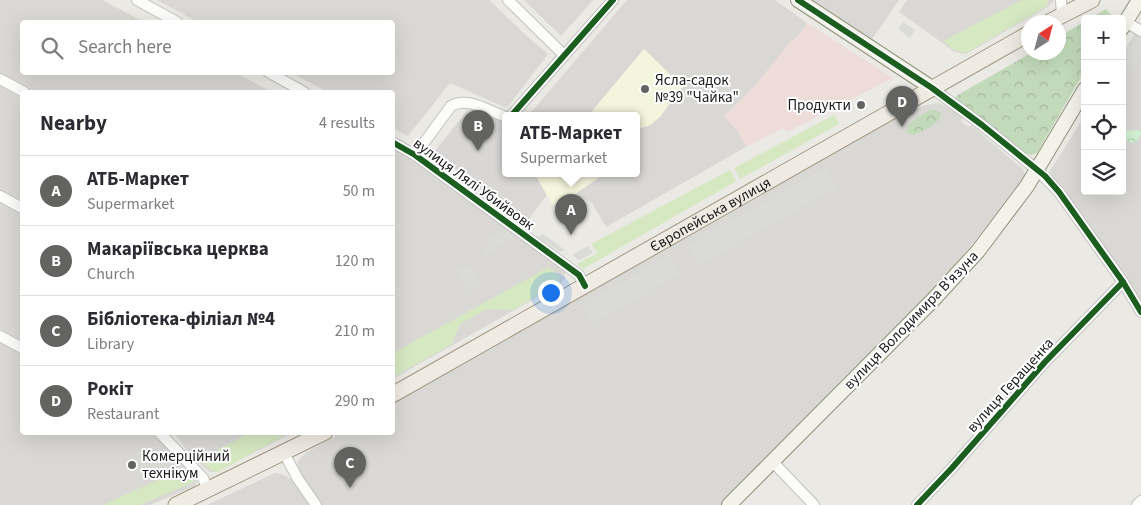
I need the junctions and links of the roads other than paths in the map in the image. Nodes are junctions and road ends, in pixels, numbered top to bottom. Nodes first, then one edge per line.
1 (137, 0) edge
2 (508, 0) edge
3 (613, 0) edge
4 (798, 0) edge
5 (1139, 0) edge
6 (1091, 1) edge
7 (1058, 13) edge
8 (173, 20) edge
9 (1126, 22) edge
10 (1126, 26) edge
11 (1141, 31) edge
12 (1021, 38) edge
13 (564, 55) junction
14 (273, 75) edge
15 (0, 80) edge
16 (932, 88) junction
17 (20, 90) edge
18 (300, 90) edge
19 (1081, 96) edge
20 (514, 112) edge
21 (502, 116) edge
22 (395, 144) edge
23 (416, 155) junction
24 (1036, 170) junction
25 (0, 196) edge
26 (20, 207) edge
27 (1123, 282) junction
28 (585, 286) junction
29 (1141, 312) edge
30 (0, 336) edge
31 (20, 347) edge
32 (395, 393) edge
33 (162, 435) edge
34 (319, 435) edge
35 (284, 453) junction
36 (772, 461) junction
37 (208, 490) junction
38 (1141, 501) edge
39 (176, 505) edge
40 (316, 505) edge
41 (729, 505) edge
42 (814, 505) edge
43 (917, 505) edge
44 (1137, 505) edge

1 - 8 street
2 - 13 street
3 - 13 street
4 - 16 main road
5 - 9 main road
6 - 7 main road
10 - 11 street
12 - 16 main road, Європейська вулиця
13 - 20 street
14 - 18 street
15 - 17 street
16 - 24 street
16 - 28 main road, Європейська вулиця
19 - 24 main road, вулиця Володимира В'язуна
21 - 23 street
22 - 23 street, вулиця Лялі Убийвовк
23 - 28 street, вулиця Лялі Убийвовк
24 - 27 street
24 - 36 main road, вулиця Володимира В'язуна
25 - 26 street
27 - 29 street
27 - 43 street, вулиця Геращенка
28 - 32 main road, Європейська вулиця
30 - 31 street
33 - 37 street
34 - 35 main road
35 - 37 main road
35 - 40 street
36 - 41 main road, вулиця Володимира В'язуна
36 - 42 street
37 - 39 main road
38 - 44 street

